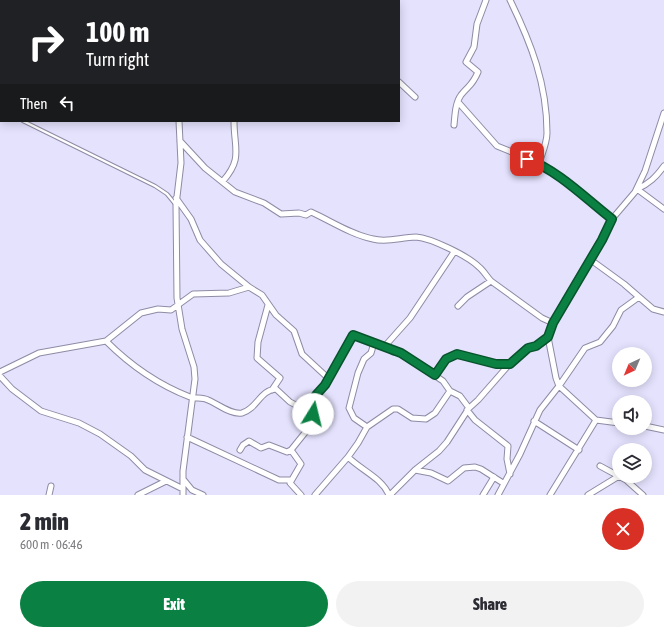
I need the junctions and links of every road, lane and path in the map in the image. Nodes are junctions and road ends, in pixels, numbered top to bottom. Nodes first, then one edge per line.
1 (486, 0) edge
2 (510, 0) edge
3 (400, 83) edge
4 (415, 97) dead end
5 (458, 102) junction
6 (664, 113) edge
7 (25, 122) edge
8 (179, 122) edge
9 (234, 122) edge
10 (454, 125) dead end
11 (180, 141) junction
12 (540, 163) junction
13 (664, 166) edge
14 (223, 181) junction
15 (636, 189) junction
16 (176, 198) junction
17 (176, 206) junction
18 (664, 209) edge
19 (612, 219) junction
20 (454, 252) junction
21 (591, 260) junction
22 (491, 281) junction
23 (249, 288) junction
24 (638, 298) junction
25 (178, 305) junction
26 (268, 305) junction
27 (458, 306) dead end
28 (664, 312) edge
29 (553, 323) junction
30 (548, 337) junction
31 (106, 342) junction
32 (374, 343) junction
33 (385, 346) junction
34 (510, 364) junction
35 (0, 372) edge
36 (435, 375) junction
37 (0, 376) edge
38 (328, 378) junction
39 (559, 386) junction
40 (272, 390) junction
41 (450, 390) junction
42 (193, 398) junction
43 (467, 410) junction
44 (326, 411) dead end
45 (314, 417) junction
46 (596, 420) junction
47 (534, 421) junction
48 (612, 422) edge
49 (367, 427) junction
50 (652, 427) edge
51 (664, 430) edge
52 (187, 437) junction
53 (240, 450) dead end
54 (291, 450) junction
55 (579, 450) junction
56 (348, 457) junction
57 (600, 466) dead end
58 (415, 470) junction
59 (612, 472) edge
60 (510, 474) junction
61 (494, 477) junction
62 (183, 479) junction
63 (291, 480) junction
64 (612, 480) edge
65 (166, 482) junction
66 (503, 483) junction
67 (628, 483) edge
68 (52, 486) dead end
69 (183, 489) junction
70 (48, 495) edge
71 (138, 495) edge
72 (183, 495) edge
73 (203, 495) edge
74 (301, 495) edge
75 (315, 495) edge
76 (390, 495) edge
77 (483, 495) edge
78 (498, 495) edge
79 (550, 495) edge
80 (588, 495) edge
81 (643, 495) edge

1 - 5 street
2 - 12 street
3 - 4 street
5 - 10 street
5 - 12 street
6 - 15 street
7 - 17 lane
8 - 11 street
9 - 14 street
11 - 14 street
11 - 16 street
12 - 19 street
13 - 15 street
14 - 20 street
15 - 18 street
15 - 19 street
16 - 17 street
16 - 23 street
17 - 25 street
19 - 21 street
20 - 22 street
20 - 33 street
21 - 24 street
21 - 29 street
22 - 27 street
22 - 29 street
23 - 25 street
23 - 26 street
24 - 28 street
24 - 39 street
25 - 31 street
25 - 42 street
26 - 38 street
26 - 40 street
29 - 30 street
30 - 34 street
30 - 39 street
31 - 35 street
31 - 42 street
32 - 33 street
32 - 38 street
32 - 49 street
33 - 36 street
34 - 36 street
34 - 43 street
36 - 41 street
37 - 65 street
38 - 45 street
39 - 46 street
39 - 47 street
40 - 42 street
40 - 45 street
41 - 43 street
41 - 49 street
42 - 52 street
43 - 58 street
43 - 60 street
44 - 45 street
45 - 54 street
46 - 48 street
46 - 55 street
47 - 55 street
47 - 60 street
49 - 56 street
50 - 51 street
52 - 62 street
52 - 63 street
53 - 54 street
54 - 63 street
55 - 79 street
56 - 75 street
56 - 76 street
57 - 59 street
58 - 61 street
58 - 76 street
60 - 66 street
61 - 66 street
61 - 77 street
62 - 69 street
62 - 73 street
63 - 74 street
64 - 80 street
65 - 69 street
65 - 71 street
66 - 78 street
67 - 81 street
68 - 70 street
69 - 72 street

